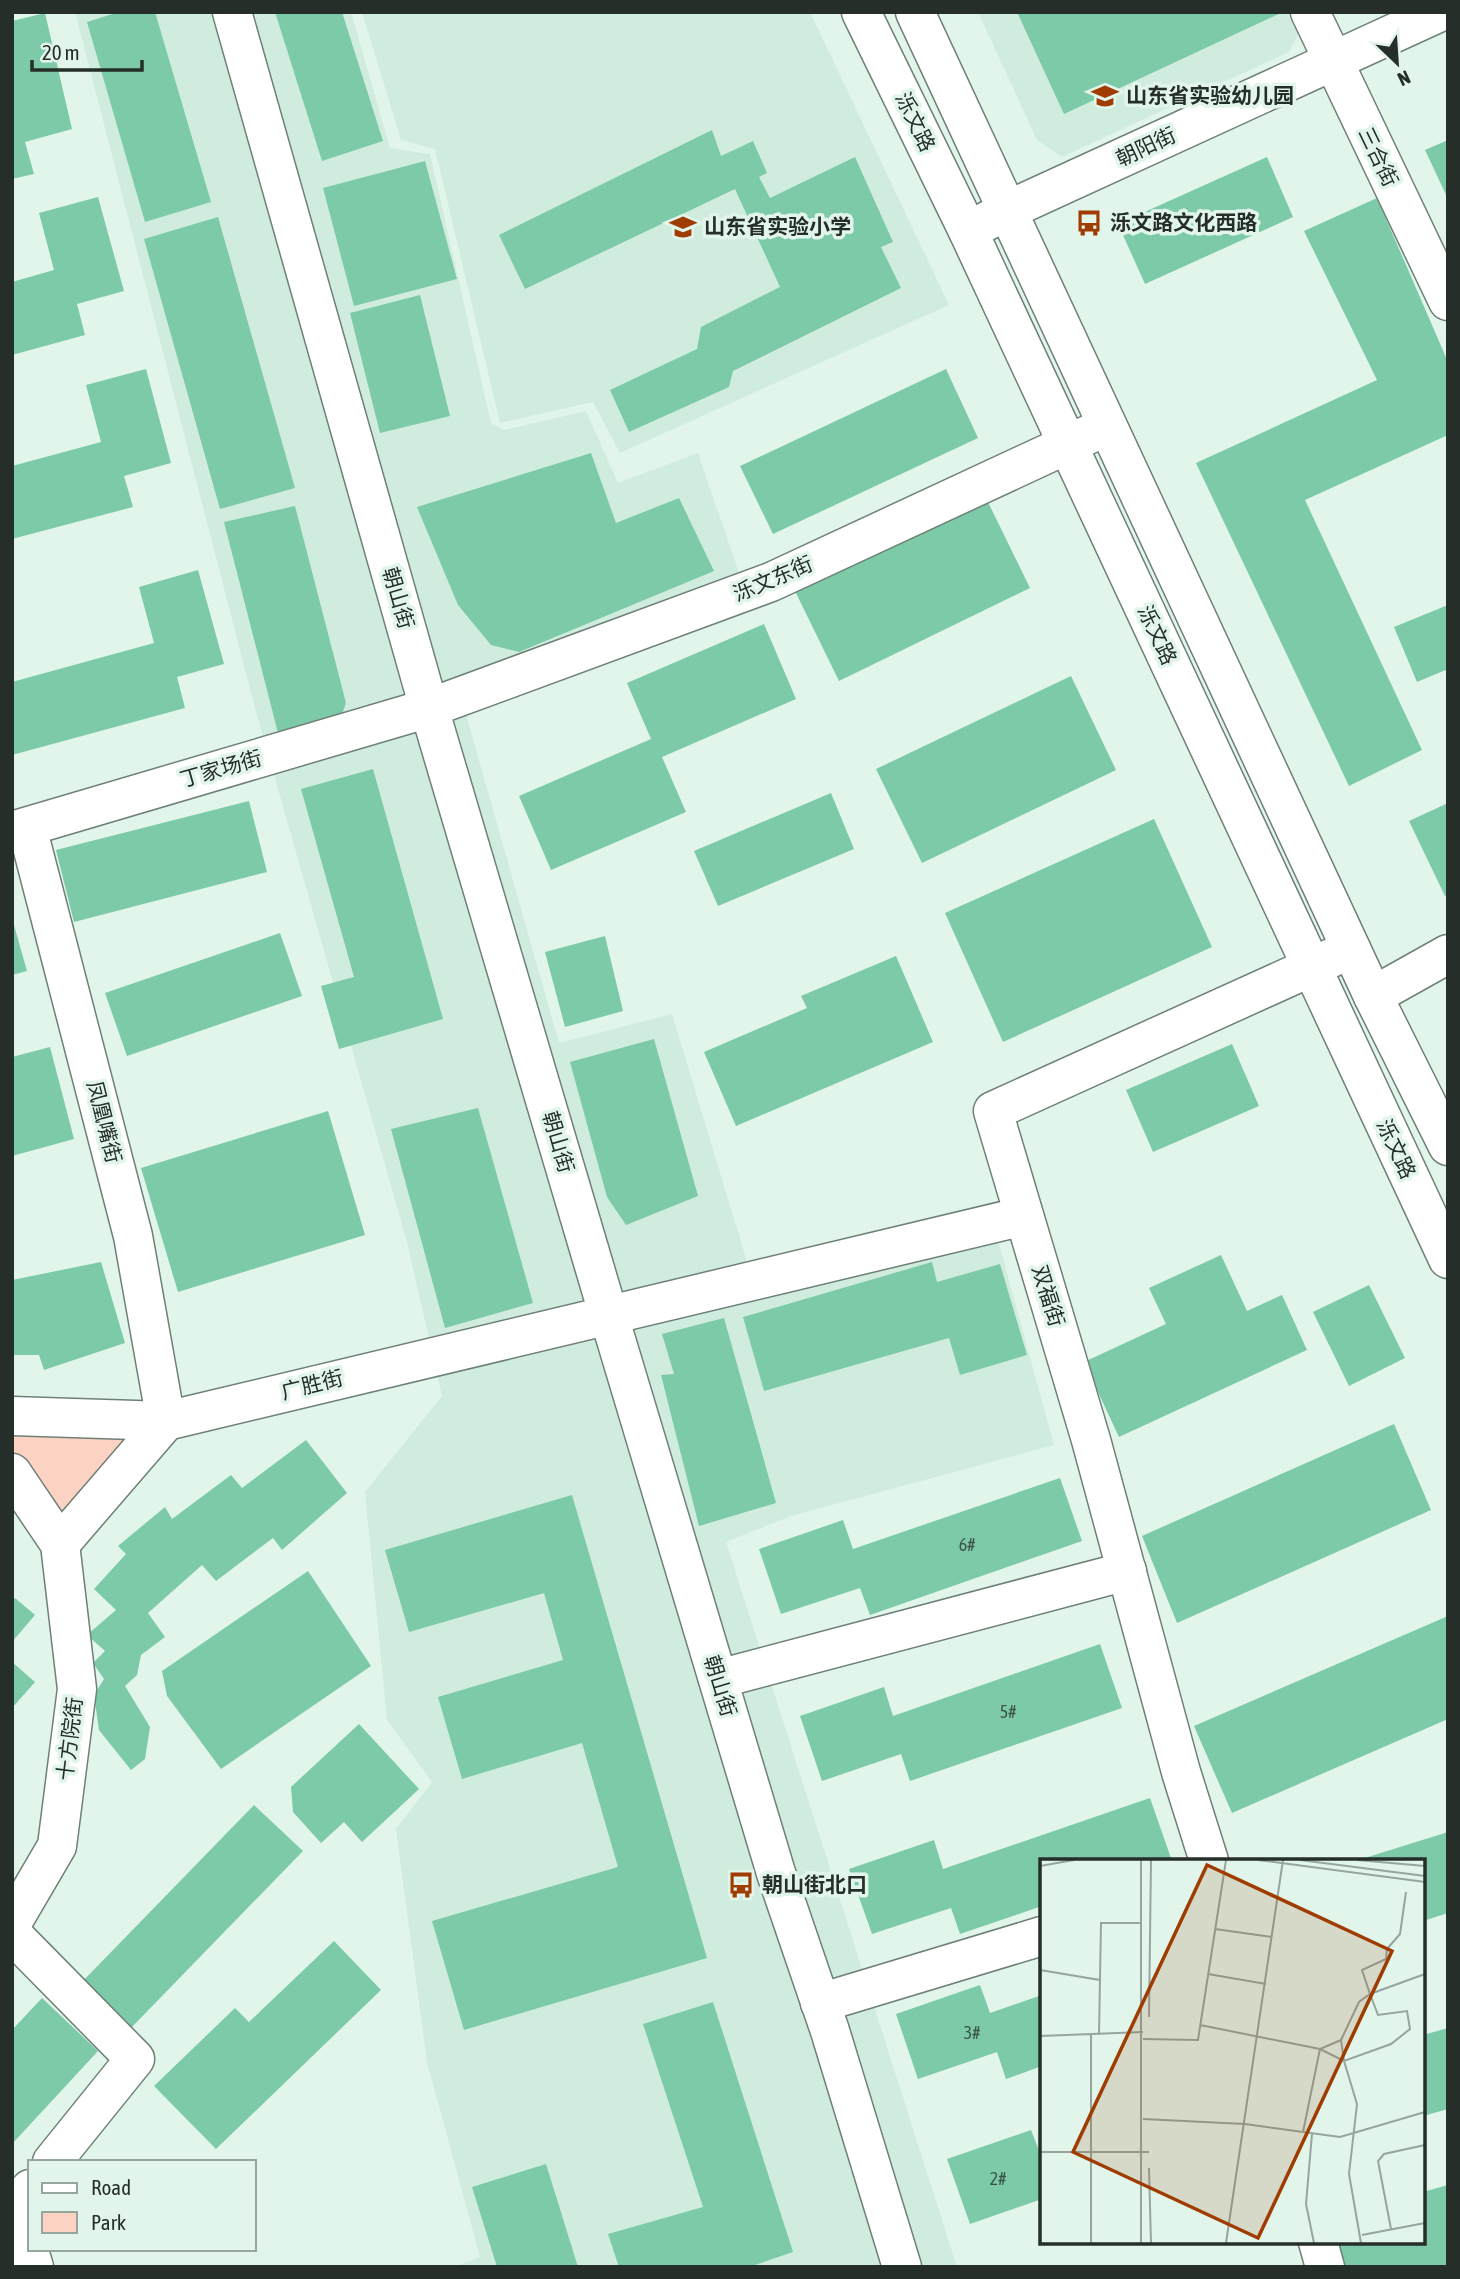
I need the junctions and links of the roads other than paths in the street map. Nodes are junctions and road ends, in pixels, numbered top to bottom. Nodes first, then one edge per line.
1 (232, 12) edge
2 (861, 12) edge
3 (915, 12) edge
4 (1310, 12) edge
5 (1440, 12) edge
6 (1332, 62) junction
7 (1006, 211) junction
8 (968, 231) junction
9 (1448, 301) edge
10 (1107, 426) junction
11 (1068, 444) junction
12 (429, 708) junction
13 (20, 829) edge
14 (1351, 949) junction
15 (1448, 954) edge
16 (1312, 969) junction
17 (1373, 996) junction
18 (1448, 1146) edge
19 (1024, 1216) junction
20 (1448, 1259) edge
21 (608, 1313) junction
22 (12, 1416) edge
23 (166, 1421) junction
24 (12, 1473) edge
25 (60, 1544) junction
26 (1126, 1571) junction
27 (718, 1679) junction
28 (1208, 1859) edge
29 (12, 1923) edge
30 (12, 1934) edge
31 (1040, 1937) edge
32 (820, 2003) junction
33 (54, 2160) edge
34 (28, 2191) edge
35 (1319, 2244) edge
36 (28, 2248) edge
37 (902, 2267) edge
38 (1325, 2267) edge

1 - 12 street, 朝山街
2 - 8 street, 泺文路
3 - 7 street, 泺文路
4 - 6 street, 三合街
5 - 6 street, 朝阳街
6 - 7 street, 朝阳街
6 - 9 street, 三合街
7 - 8 street, 朝阳街
7 - 10 street, 泺文路
8 - 11 street, 泺文路
10 - 11 street, 泺文东街
10 - 14 street, 泺文路
11 - 12 street, 泺文东街
11 - 16 street, 泺文路
12 - 13 street, 丁家场街
12 - 21 street, 朝山街
13 - 23 street, 凤凰嘴街
14 - 16 street, 双福街
14 - 17 street, 泺文路
15 - 17 street
16 - 19 street, 双福街
16 - 20 street, 泺文路
17 - 18 street, 泺文路
19 - 21 street, 广胜街
19 - 26 street, 双福街
21 - 23 street, 广胜街
21 - 27 street, 朝山街
22 - 23 street, 广胜街
23 - 25 street
24 - 25 street, 十方院街
25 - 29 street, 十方院街
26 - 27 street
26 - 28 street, 双福街
27 - 32 street, 朝山街
30 - 33 street
31 - 32 street
32 - 37 street, 朝山街
34 - 36 street
35 - 38 street

